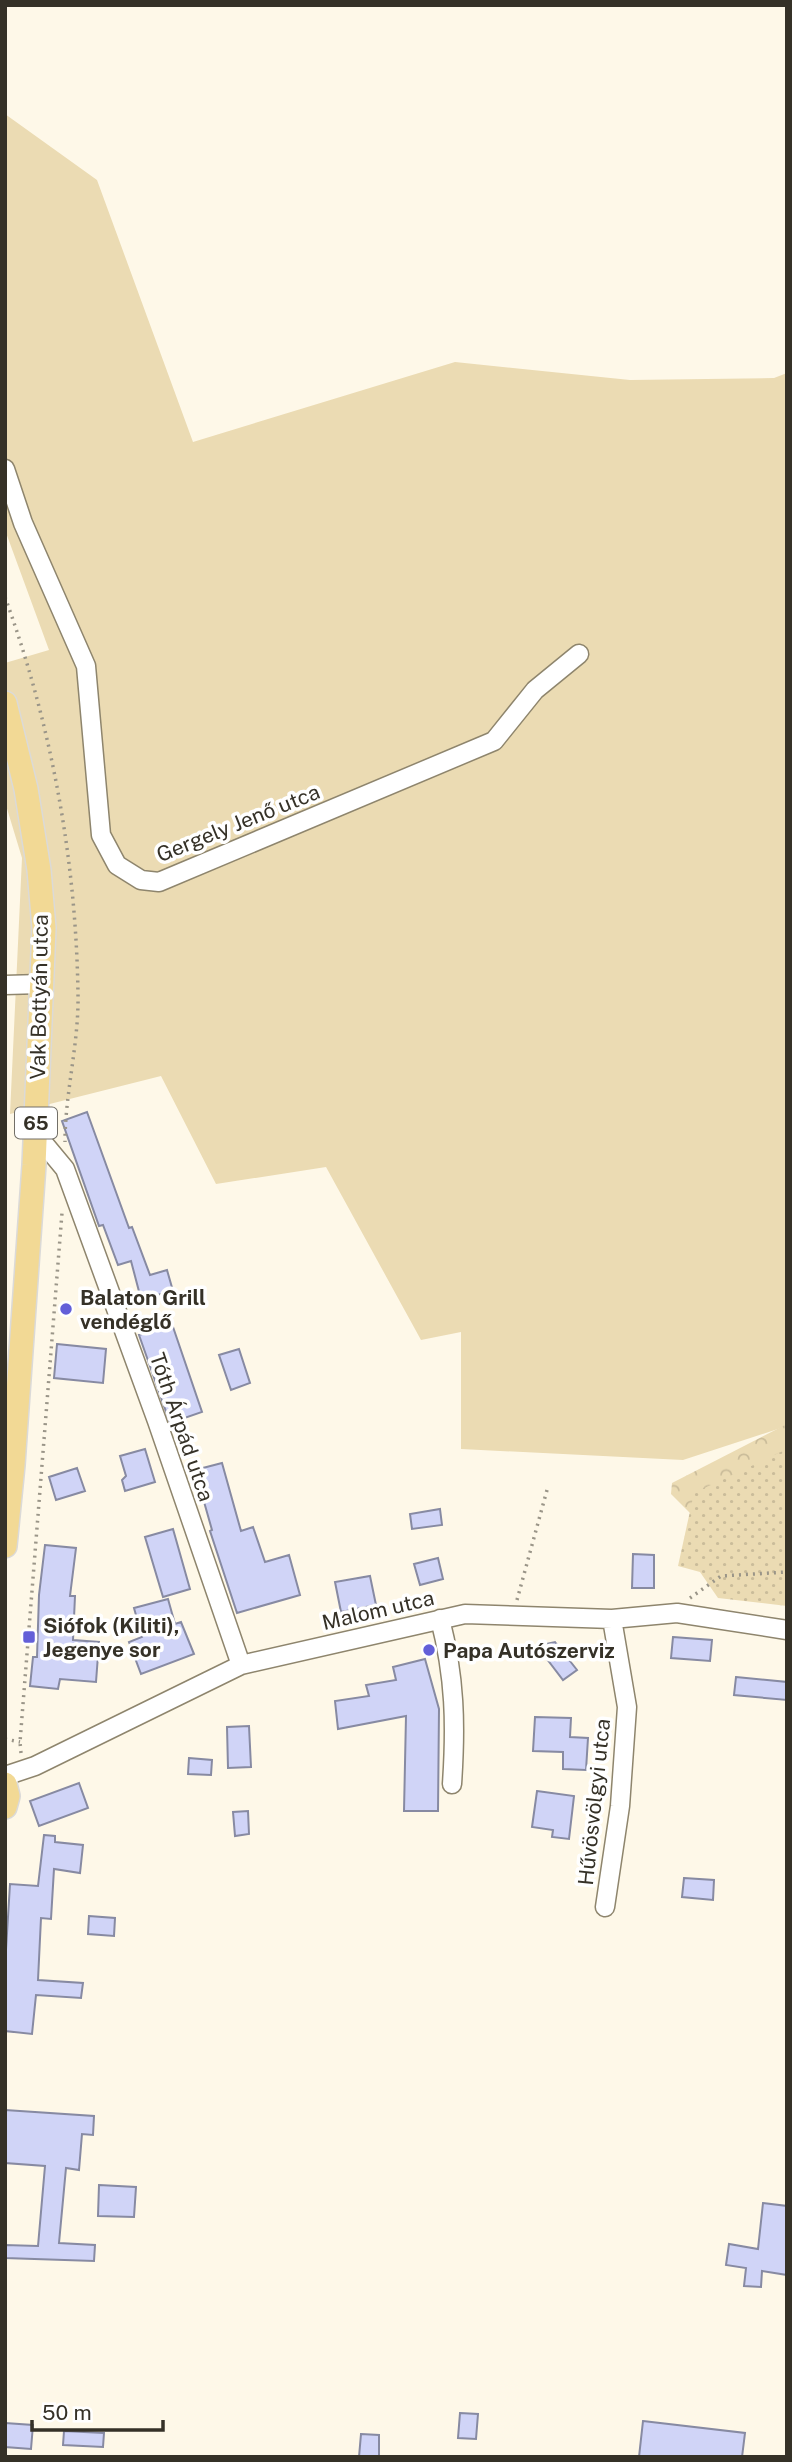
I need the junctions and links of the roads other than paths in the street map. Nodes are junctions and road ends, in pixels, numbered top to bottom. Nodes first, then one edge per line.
1 (5, 469) edge
2 (579, 654) dead end
3 (5, 703) edge
4 (41, 984) junction
5 (5, 985) edge
6 (36, 1134) junction
7 (5, 1546) edge
8 (440, 1619) junction
9 (612, 1619) junction
10 (787, 1630) edge
11 (241, 1665) junction
12 (5, 1776) edge
13 (5, 1784) edge
14 (452, 1784) dead end
15 (5, 1807) edge
16 (606, 1907) dead end

1 - 2 street, Gergely Jenő utca
3 - 4 main road, Vak Bottyán utca / 65
4 - 5 street
4 - 6 main road, Vak Bottyán utca / 65
6 - 7 main road, Vak Bottyán utca / 65
6 - 11 street, Tóth Árpád utca
8 - 9 street, Malom utca
8 - 11 street, Malom utca
8 - 14 street
9 - 10 street, Malom utca
9 - 16 street, Hűvösvölgyi utca
11 - 12 street, Malom utca
13 - 15 main road

